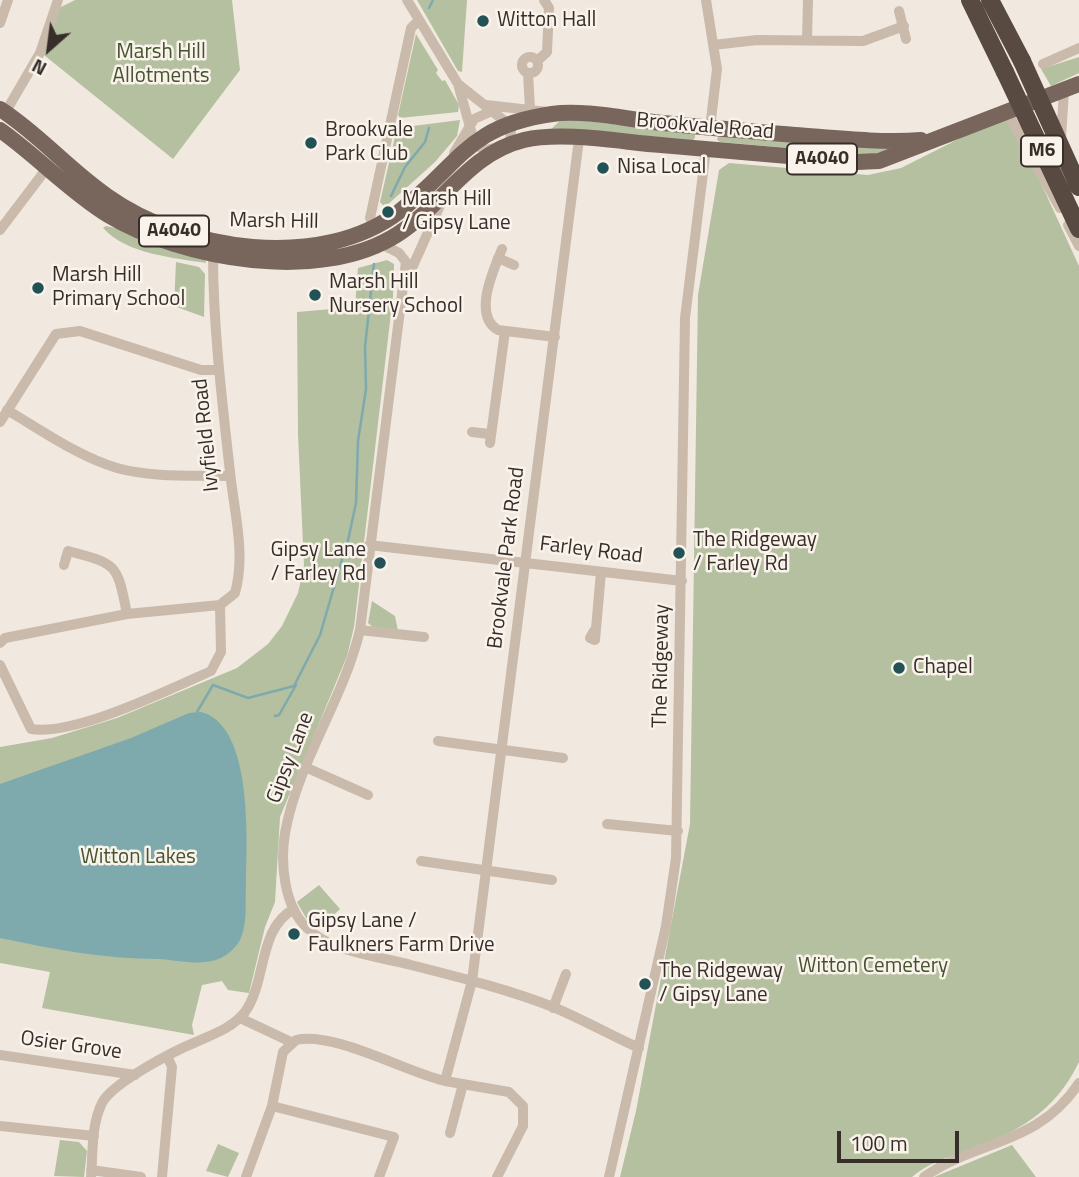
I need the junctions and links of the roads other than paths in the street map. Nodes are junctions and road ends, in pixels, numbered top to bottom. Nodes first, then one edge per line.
1 (8, 0) edge
2 (58, 0) edge
3 (407, 0) edge
4 (544, 0) edge
5 (706, 0) edge
6 (808, 0) edge
7 (970, 0) edge
8 (990, 0) edge
9 (899, 11) dead end
10 (419, 20) junction
11 (0, 23) edge
12 (904, 26) junction
13 (906, 39) dead end
14 (807, 40) junction
15 (713, 45) junction
16 (1079, 48) edge
17 (1043, 64) dead end
18 (458, 84) junction
19 (1072, 88) edge
20 (489, 108) junction
21 (530, 109) junction
22 (3, 111) edge
23 (1007, 112) junction
24 (555, 113) junction
25 (507, 123) junction
26 (469, 125) junction
27 (709, 128) junction
28 (0, 130) edge
29 (579, 139) junction
30 (934, 139) junction
31 (473, 142) junction
32 (510, 144) junction
33 (706, 149) junction
34 (56, 154) junction
35 (47, 168) junction
36 (435, 179) junction
37 (1079, 187) edge
38 (445, 195) junction
39 (1079, 197) edge
40 (370, 218) dead end
41 (1079, 229) edge
42 (0, 230) edge
43 (381, 244) junction
44 (1079, 246) edge
45 (213, 254) junction
46 (514, 265) dead end
47 (402, 291) junction
48 (505, 331) junction
49 (555, 337) junction
50 (219, 370) junction
51 (7, 410) junction
52 (0, 422) edge
53 (472, 432) dead end
54 (230, 476) junction
55 (369, 545) junction
56 (525, 563) junction
57 (64, 565) dead end
58 (601, 572) junction
59 (682, 581) junction
60 (220, 605) junction
61 (127, 614) junction
62 (360, 630) junction
63 (594, 631) dead end
64 (424, 637) dead end
65 (0, 643) edge
66 (0, 665) edge
67 (438, 741) dead end
68 (503, 751) junction
69 (563, 758) dead end
70 (305, 767) junction
71 (368, 795) dead end
72 (607, 824) dead end
73 (678, 831) junction
74 (421, 861) dead end
75 (484, 871) junction
76 (552, 880) dead end
77 (293, 909) junction
78 (566, 974) dead end
79 (472, 981) junction
80 (553, 1008) junction
81 (240, 1018) junction
82 (291, 1042) junction
83 (639, 1048) junction
84 (0, 1055) edge
85 (167, 1056) junction
86 (135, 1075) junction
87 (445, 1081) junction
88 (1079, 1083) edge
89 (463, 1084) junction
90 (272, 1106) junction
91 (0, 1126) edge
92 (450, 1133) dead end
93 (94, 1136) junction
94 (91, 1174) edge
95 (141, 1177) edge
96 (162, 1177) edge
97 (246, 1177) edge
98 (379, 1177) edge
99 (498, 1177) edge
100 (609, 1177) edge
101 (924, 1177) edge

1 - 11 street
2 - 22 street
3 - 10 street
4 - 21 street
5 - 15 street
6 - 14 street
7 - 41 highway, M6, bridge
8 - 37 highway, M6, bridge
9 - 12 street
10 - 18 street
10 - 40 street
12 - 13 street
12 - 14 street
14 - 15 street
15 - 27 street
16 - 17 street
18 - 20 street
18 - 26 street
19 - 23 main road, Brookvale Road / A4040
19 - 39 street
20 - 21 street
20 - 25 street
20 - 26 street
21 - 24 street
22 - 34 main road, Marsh Hill / A4040
23 - 30 main road, Brookvale Road / A4040
23 - 44 street
24 - 25 main road, Brookvale Road / A4040
24 - 27 main road, Brookvale Road / A4040
25 - 31 main road, Marsh Hill / A4040
25 - 32 street
26 - 31 street
26 - 36 street
27 - 30 main road, Brookvale Road / A4040
27 - 33 main road
28 - 35 main road, Marsh Hill / A4040
29 - 32 main road, Brookvale Road / A4040
29 - 33 main road, Brookvale Road / A4040
29 - 49 street, Brookvale Park Road
30 - 33 main road, Brookvale Road / A4040
31 - 32 street
31 - 36 main road, Marsh Hill / A4040
32 - 38 main road, Marsh Hill / A4040
33 - 59 street, The Ridgeway
34 - 35 main road
34 - 36 main road, Marsh Hill / A4040
35 - 42 street
35 - 45 main road, Marsh Hill / A4040
38 - 43 main road, Marsh Hill / A4040
38 - 47 street, Gipsy Lane
43 - 45 main road, Marsh Hill / A4040
43 - 47 street, Gipsy Lane
45 - 50 street, Ivyfield Road
46 - 48 street
47 - 55 street, Gipsy Lane
48 - 49 street
48 - 53 street
49 - 56 street, Brookvale Park Road
50 - 51 street
50 - 54 street, Ivyfield Road
51 - 52 street
51 - 54 street
54 - 60 street, Ivyfield Road
55 - 56 street, Farley Road
55 - 62 street, Gipsy Lane
56 - 58 street, Farley Road
56 - 68 street, Brookvale Park Road
57 - 61 street
58 - 59 street, Farley Road
58 - 63 street
59 - 73 street, The Ridgeway
60 - 61 street
60 - 66 street
61 - 65 street
62 - 64 street
62 - 70 street, Gipsy Lane
67 - 68 street
68 - 69 street
68 - 75 street, Brookvale Park Road
70 - 71 street
70 - 77 street, Gipsy Lane
72 - 73 street
73 - 83 street, The Ridgeway
74 - 75 street
75 - 76 street
75 - 79 street, Brookvale Park Road
77 - 79 street
77 - 81 street
78 - 80 street
79 - 80 street
79 - 87 street, Brookvale Park Road
80 - 83 street
81 - 82 street
81 - 85 street
82 - 87 street
82 - 90 street
83 - 100 street, The Ridgeway
84 - 86 street, Osier Grove
85 - 86 street
85 - 96 street
86 - 93 street
87 - 89 street
88 - 101 street
89 - 92 street
89 - 99 street
90 - 97 street
90 - 98 street
91 - 93 street
93 - 94 street
94 - 95 street

